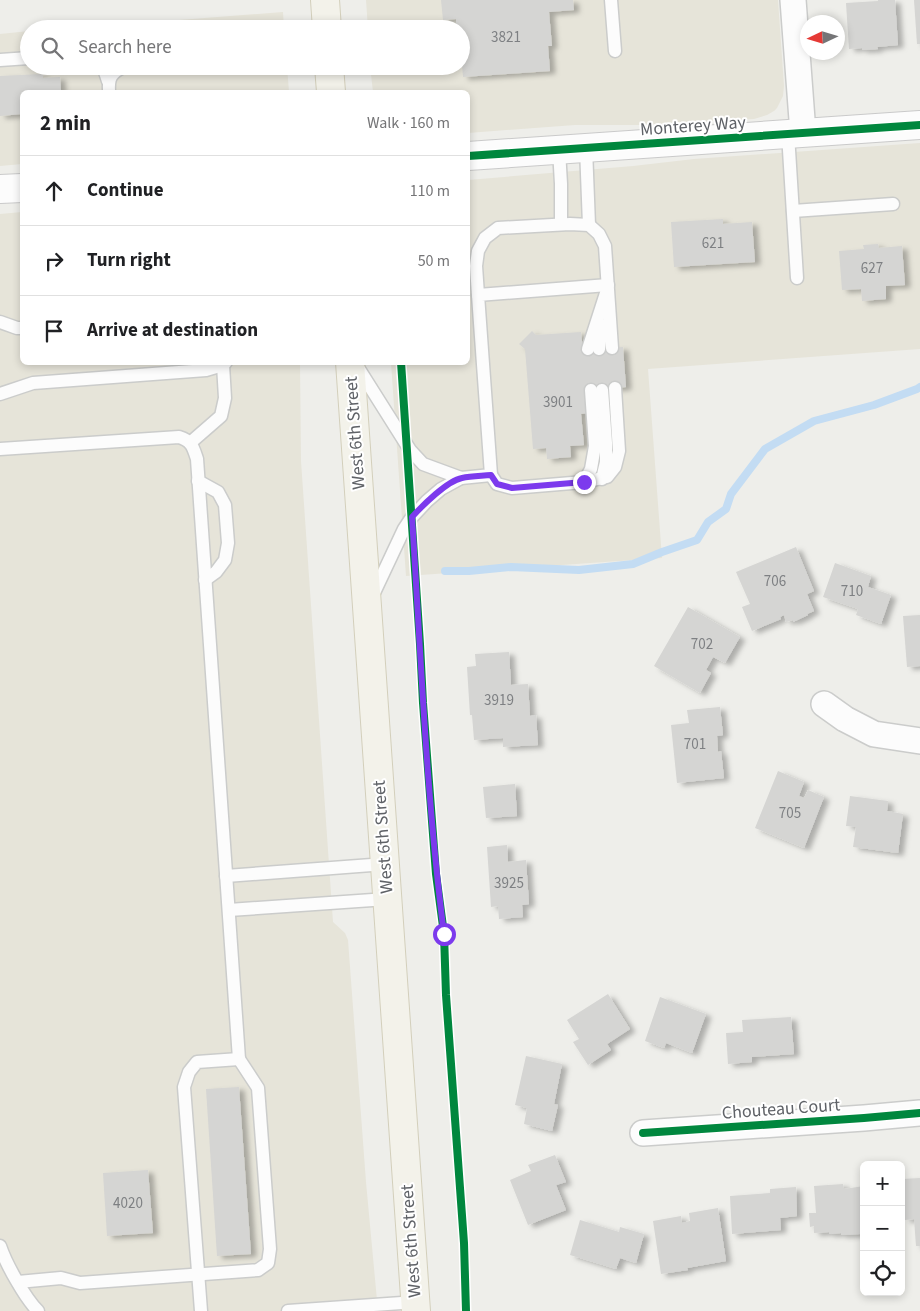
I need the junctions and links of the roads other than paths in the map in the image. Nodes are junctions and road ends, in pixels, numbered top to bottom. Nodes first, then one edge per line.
1 (324, 0) edge
2 (611, 0) edge
3 (793, 0) edge
4 (325, 20) edge
5 (615, 51) dead end
6 (20, 59) edge
7 (0, 60) edge
8 (113, 75) edge
9 (330, 75) edge
10 (108, 87) edge
11 (331, 90) edge
12 (920, 125) edge
13 (795, 134) junction
14 (586, 148) junction
15 (559, 150) junction
16 (470, 156) edge
17 (20, 188) edge
18 (0, 190) edge
19 (893, 204) dead end
20 (793, 212) junction
21 (561, 224) junction
22 (589, 225) junction
23 (797, 278) dead end
24 (608, 286) junction
25 (478, 295) junction
26 (0, 322) edge
27 (20, 328) edge
28 (222, 365) edge
29 (225, 365) edge
30 (350, 365) edge
31 (357, 365) edge
32 (0, 394) edge
33 (190, 443) junction
34 (0, 449) edge
35 (491, 475) junction
36 (460, 478) junction
37 (198, 480) junction
38 (584, 482) junction
39 (205, 580) junction
40 (367, 608) junction
41 (824, 704) dead end
42 (920, 741) edge
43 (385, 864) junction
44 (226, 876) junction
45 (388, 899) junction
46 (229, 910) junction
47 (239, 1059) junction
48 (920, 1113) edge
49 (643, 1133) dead end
50 (0, 1246) edge
51 (4, 1268) edge
52 (198, 1274) junction
53 (18, 1282) junction
54 (416, 1307) edge
55 (38, 1311) edge
56 (201, 1311) edge
57 (288, 1311) edge

1 - 4 main road
2 - 5 lane
3 - 13 street
6 - 7 lane
8 - 10 lane
9 - 11 main road
12 - 13 street, Monterey Way
13 - 14 street, Monterey Way
13 - 20 lane
14 - 15 street, Monterey Way
14 - 22 lane
15 - 16 street, Monterey Way
15 - 21 lane
17 - 18 street
19 - 20 lane
20 - 23 lane
21 - 22 lane
21 - 25 lane
22 - 24 lane
24 - 24 lane
24 - 25 lane
25 - 35 lane
26 - 27 lane
28 - 32 lane
29 - 33 lane
30 - 40 main road, West 6th Street
31 - 36 lane
33 - 34 lane
33 - 37 lane
35 - 36 lane
35 - 38 lane
36 - 40 lane
37 - 39 lane
37 - 39 lane
38 - 38 lane
39 - 44 lane
40 - 43 main road, West 6th Street
41 - 42 street
43 - 44 lane
43 - 45 main road, West 6th Street
44 - 46 lane
45 - 46 lane
45 - 54 main road, West 6th Street
46 - 47 lane
47 - 52 lane
47 - 52 lane
48 - 49 street, Chouteau Court
50 - 51 lane
51 - 53 lane
52 - 53 lane
52 - 56 lane
53 - 55 lane
54 - 57 lane

